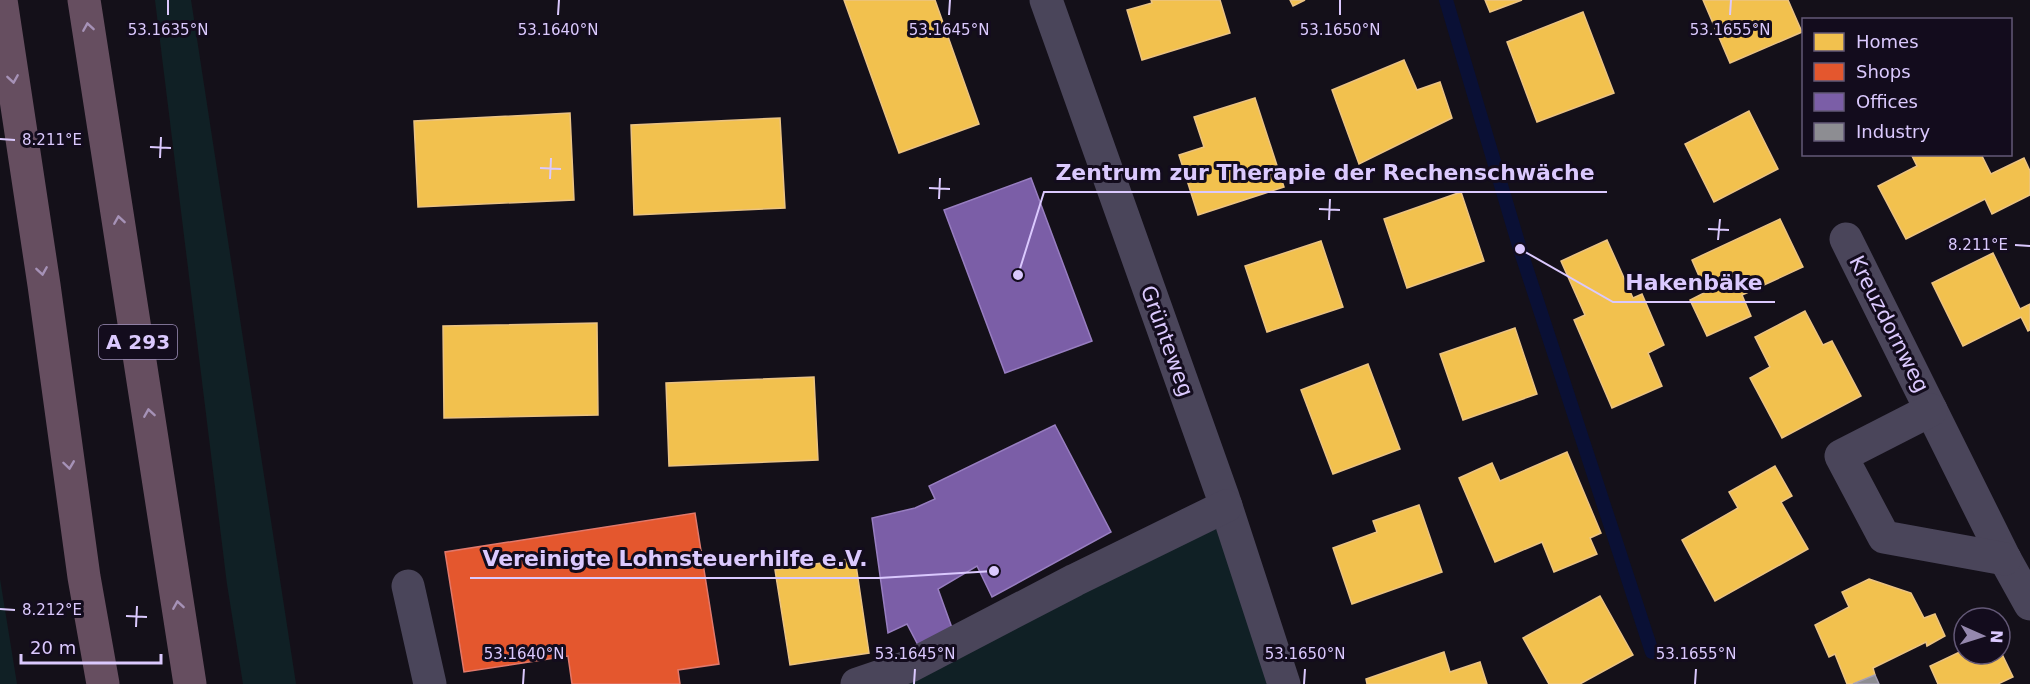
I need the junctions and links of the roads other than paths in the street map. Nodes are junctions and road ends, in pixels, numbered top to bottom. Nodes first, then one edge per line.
1 (1, 0) edge
2 (84, 0) edge
3 (1046, 0) edge
4 (1846, 239) dead end
5 (1931, 410) junction
6 (1226, 506) junction
7 (2005, 559) junction
8 (408, 586) dead end
9 (2030, 604) edge
10 (103, 684) edge
11 (190, 684) edge
12 (430, 684) edge
13 (857, 684) edge
14 (1284, 684) edge

1 -> 10 highway
11 -> 2 highway, A 293
3 - 6 street, Grünteweg
4 - 5 street, Kreuzdornweg
5 - 7 street, Kreuzdornweg
5 - 7 street, Kreuzdornweg
6 - 13 street
6 - 14 street, Grünteweg
7 - 9 street, Kreuzdornweg
8 - 12 street

